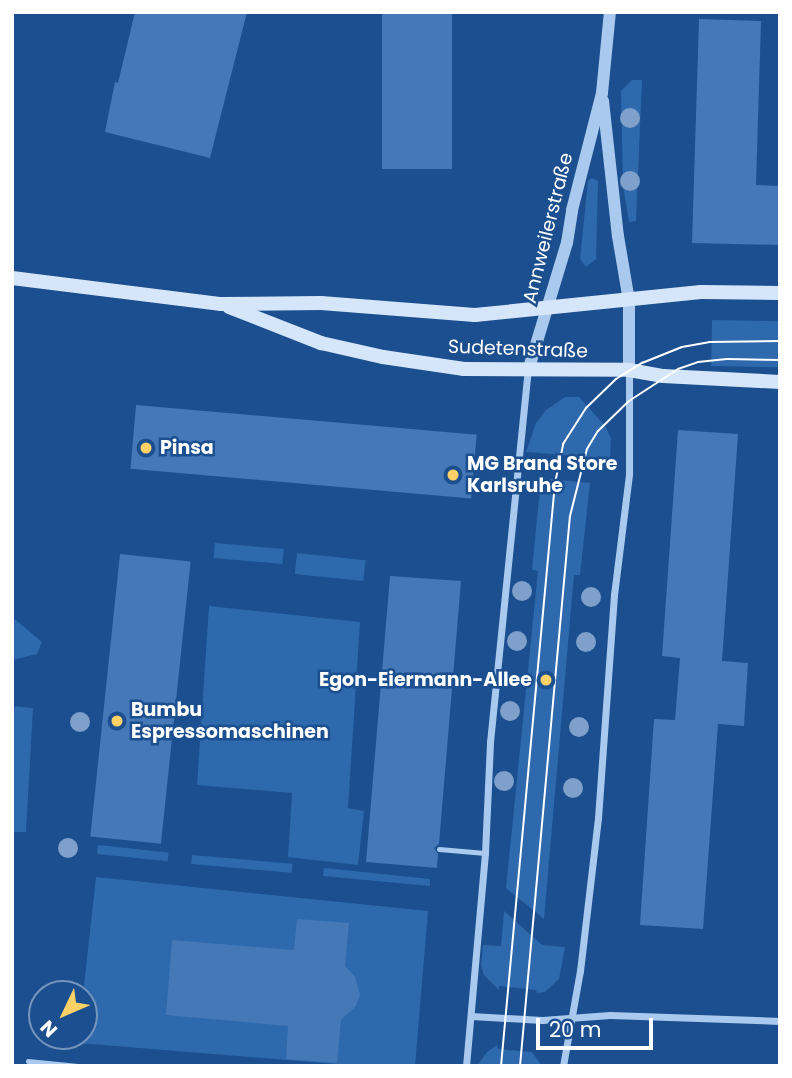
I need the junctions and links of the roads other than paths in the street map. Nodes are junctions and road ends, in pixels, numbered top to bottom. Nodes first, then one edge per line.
1 (610, 12) edge
2 (602, 93) junction
3 (12, 278) edge
4 (780, 293) edge
5 (629, 301) junction
6 (221, 304) junction
7 (548, 309) junction
8 (629, 370) junction
9 (528, 371) junction
10 (780, 382) edge
11 (439, 849) dead end
12 (485, 853) junction
13 (471, 1016) junction
14 (569, 1019) junction
15 (780, 1021) edge
16 (28, 1061) dead end
17 (78, 1066) edge
18 (466, 1066) edge
19 (563, 1066) edge

1 - 2 street, Annweilerstraße
2 - 5 street, Annweilerstraße
2 - 7 street, Annweilerstraße
3 - 6 main road, Sudetenstraße
4 - 5 main road, Sudetenstraße
5 - 7 main road, Sudetenstraße
5 - 8 street, Annweilerstraße
6 - 7 main road, Sudetenstraße
6 - 9 main road, Sudetenstraße
7 - 9 street, Annweilerstraße
8 - 9 main road, Sudetenstraße
8 - 10 main road, Sudetenstraße
8 - 14 street
9 - 12 street
11 - 12 lane
12 - 13 street
13 - 14 street
13 - 18 street
14 - 15 street
14 - 19 street
16 - 17 lane

